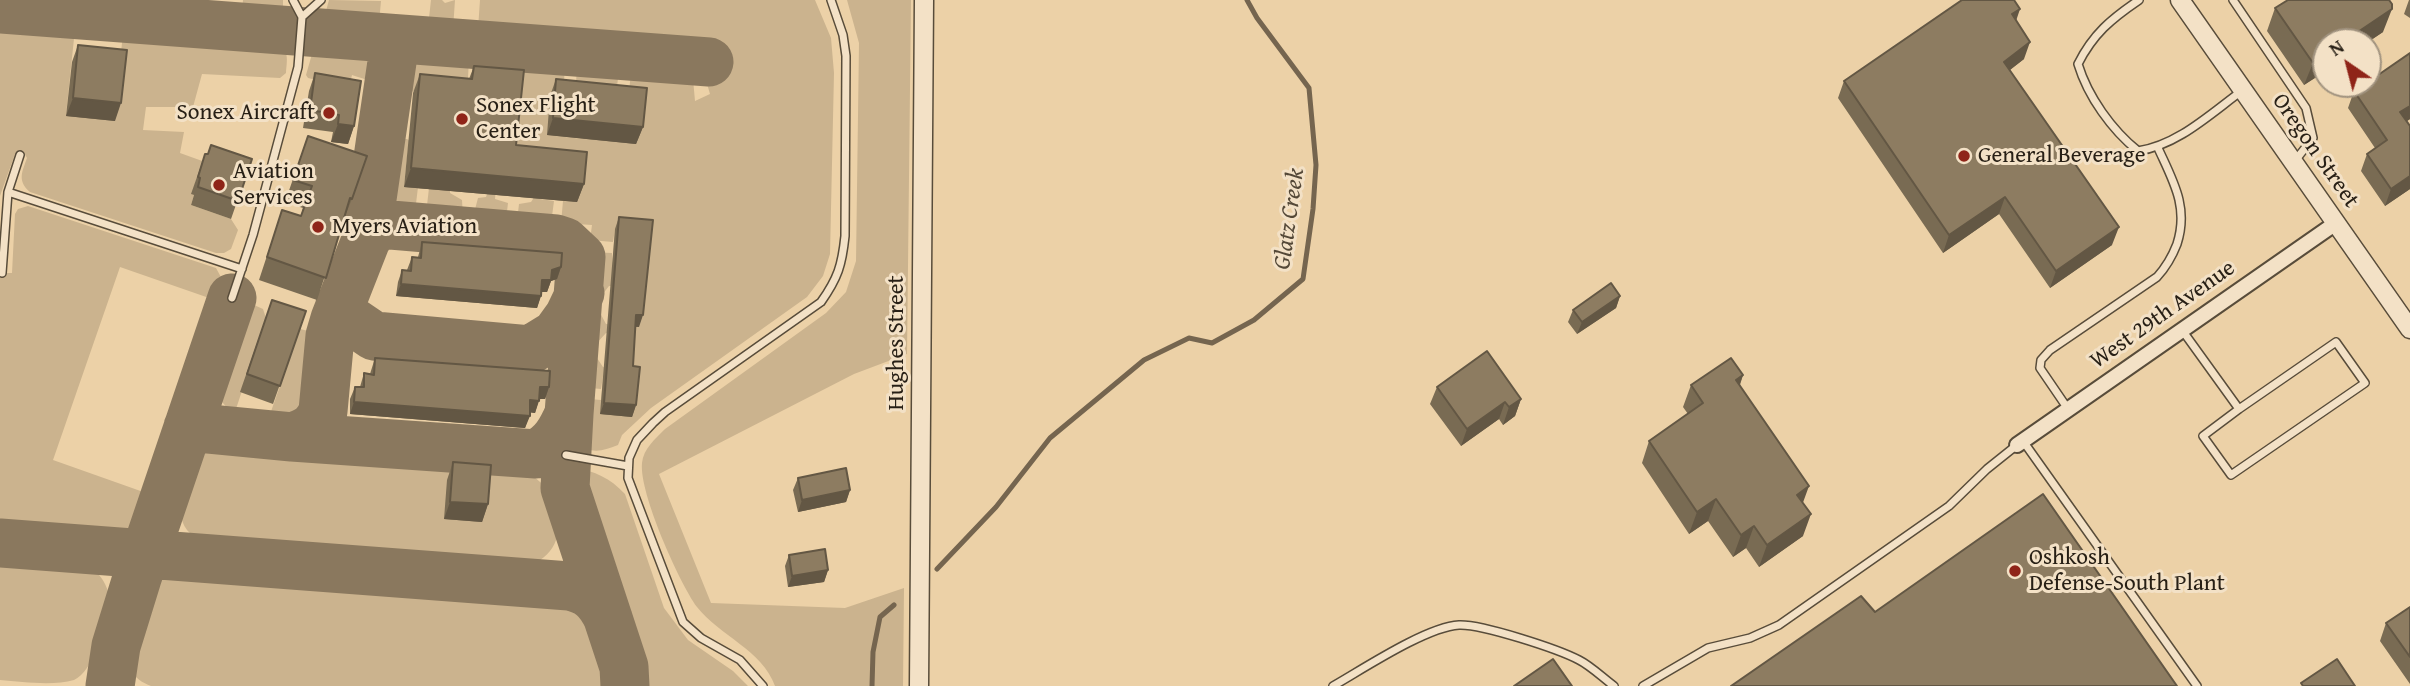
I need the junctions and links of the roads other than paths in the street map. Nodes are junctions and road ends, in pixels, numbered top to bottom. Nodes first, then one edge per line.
1 (293, 0) edge
2 (321, 0) edge
3 (831, 0) edge
4 (924, 0) edge
5 (2139, 0) edge
6 (2180, 0) edge
7 (2233, 0) edge
8 (302, 17) junction
9 (2243, 90) junction
10 (2158, 148) junction
11 (20, 155) dead end
12 (2294, 163) junction
13 (8, 192) junction
14 (2336, 223) junction
15 (242, 270) junction
16 (2, 273) dead end
17 (232, 298) dead end
18 (2405, 310) edge
19 (2410, 329) edge
20 (2182, 330) junction
21 (2068, 409) junction
22 (2239, 410) junction
23 (2020, 443) junction
24 (566, 455) dead end
25 (628, 466) junction
26 (763, 686) edge
27 (919, 686) edge
28 (1333, 686) edge
29 (1614, 686) edge
30 (1643, 686) edge
31 (2197, 686) edge

1 - 8 lane
2 - 8 lane
3 - 25 lane
4 - 27 street, Hughes Street
5 - 10 lane
6 - 9 street, Oregon Street
7 - 12 lane
8 - 15 lane
9 - 10 lane
9 - 12 street, Oregon Street
10 - 21 lane
11 - 13 lane
12 - 14 street, Oregon Street
13 - 15 lane
13 - 16 lane
14 - 18 street, Oregon Street
14 - 20 street, West 29th Avenue
15 - 17 lane
18 - 19 street, Oregon Street
20 - 21 street, West 29th Avenue
20 - 22 lane
21 - 23 street, West 29th Avenue
22 - 22 lane
23 - 30 lane
23 - 31 lane
24 - 25 lane
25 - 26 lane
28 - 29 lane

